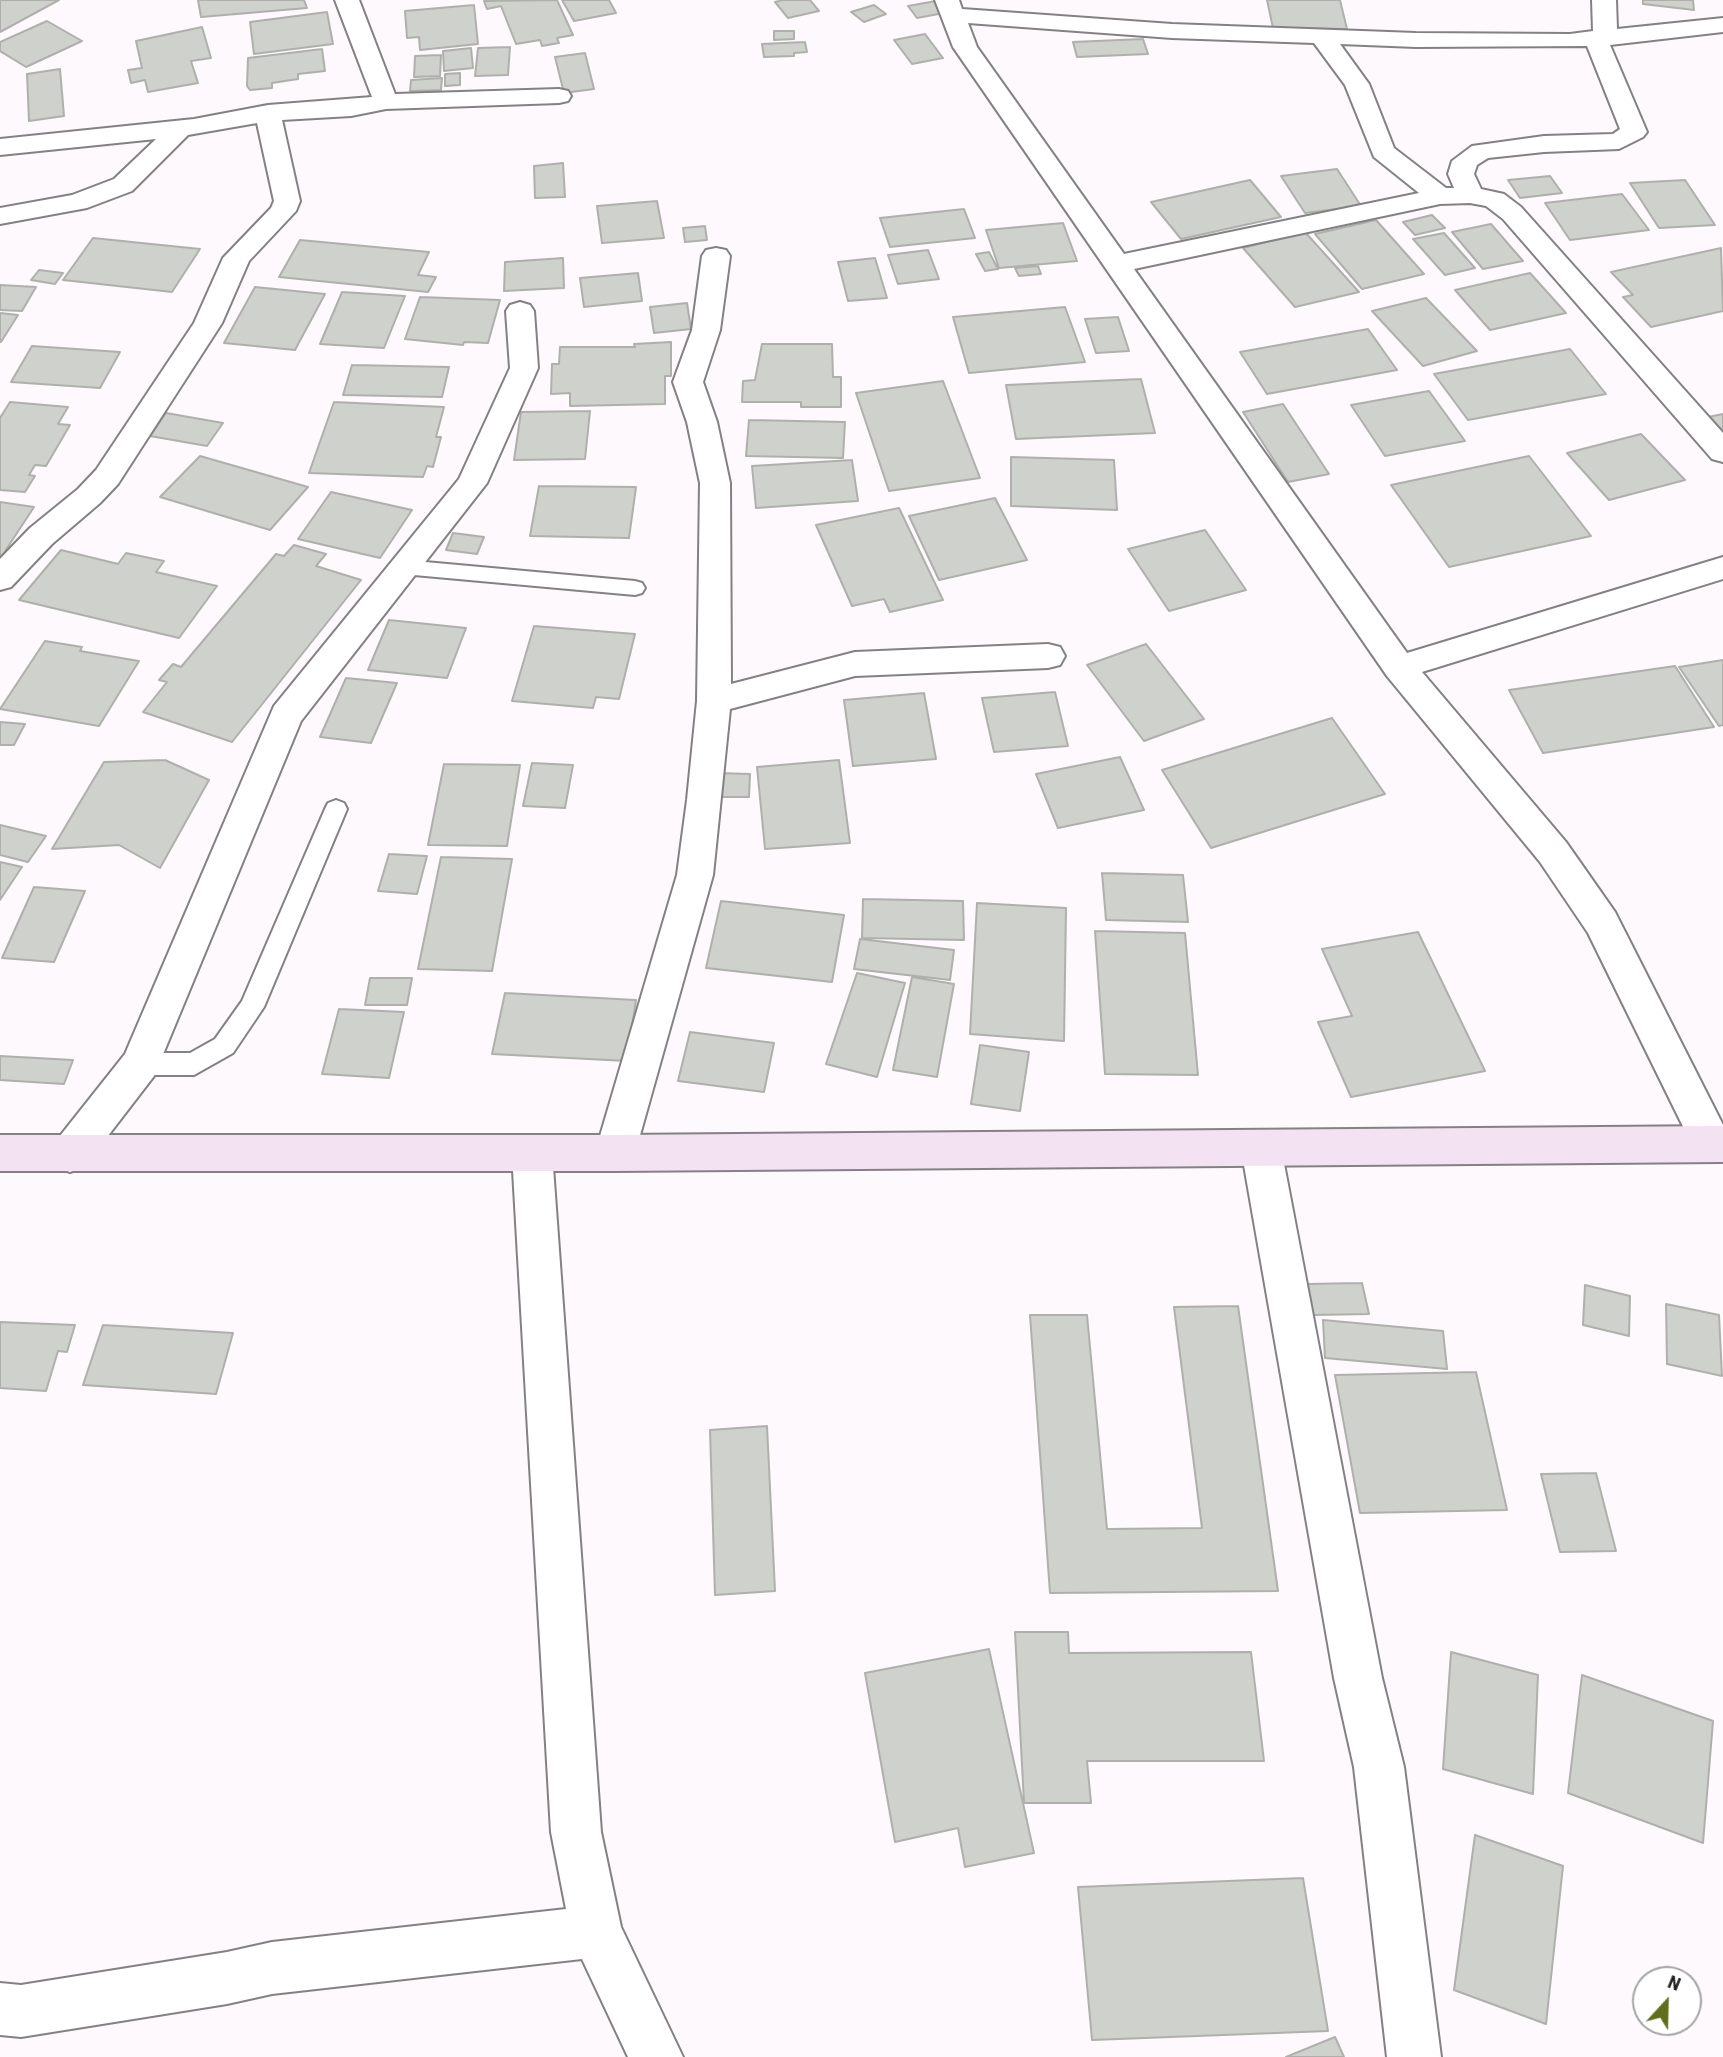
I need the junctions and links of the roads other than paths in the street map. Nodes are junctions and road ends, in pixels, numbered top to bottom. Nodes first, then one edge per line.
1 (347, 0) edge
2 (1604, 0) edge
3 (950, 8) edge
4 (1723, 25) edge
5 (1321, 36) junction
6 (1601, 39) junction
7 (559, 96) dead end
8 (386, 102) junction
9 (268, 113) junction
10 (180, 129) junction
11 (0, 147) edge
12 (1384, 152) junction
13 (1470, 195) junction
14 (1440, 196) junction
15 (1379, 209) junction
16 (0, 216) edge
17 (716, 257) dead end
18 (1117, 264) junction
19 (520, 312) dead end
20 (1723, 452) edge
21 (403, 567) junction
22 (1723, 568) edge
23 (0, 579) edge
24 (635, 588) dead end
25 (1048, 656) dead end
26 (1399, 667) junction
27 (714, 701) junction
28 (336, 809) dead end
29 (140, 1064) junction
30 (1718, 1144) edge
31 (1261, 1148) junction
32 (0, 1153) edge
33 (532, 1153) junction
34 (615, 1153) junction
35 (70, 1154) junction
36 (596, 1932) junction
37 (0, 2009) edge
38 (656, 2057) edge
39 (1414, 2057) edge

1 - 8 street
2 - 6 street
3 - 5 street
3 - 18 street
4 - 6 street
5 - 6 street
5 - 12 street
6 - 13 street
7 - 8 street
8 - 9 street
9 - 10 street
9 - 23 street
10 - 11 street
10 - 16 street
12 - 14 street
12 - 15 street
13 - 14 street
13 - 20 street
14 - 15 street
15 - 18 street
17 - 27 street
18 - 26 street
19 - 21 street
21 - 24 lane
21 - 29 street
22 - 26 street
25 - 27 street
26 - 30 street
27 - 34 street
28 - 29 lane
29 - 35 street
30 - 31 main road
31 - 34 main road
31 - 39 street
32 - 35 main road
33 - 34 main road
33 - 35 main road
33 - 36 street
36 - 37 street
36 - 38 street

